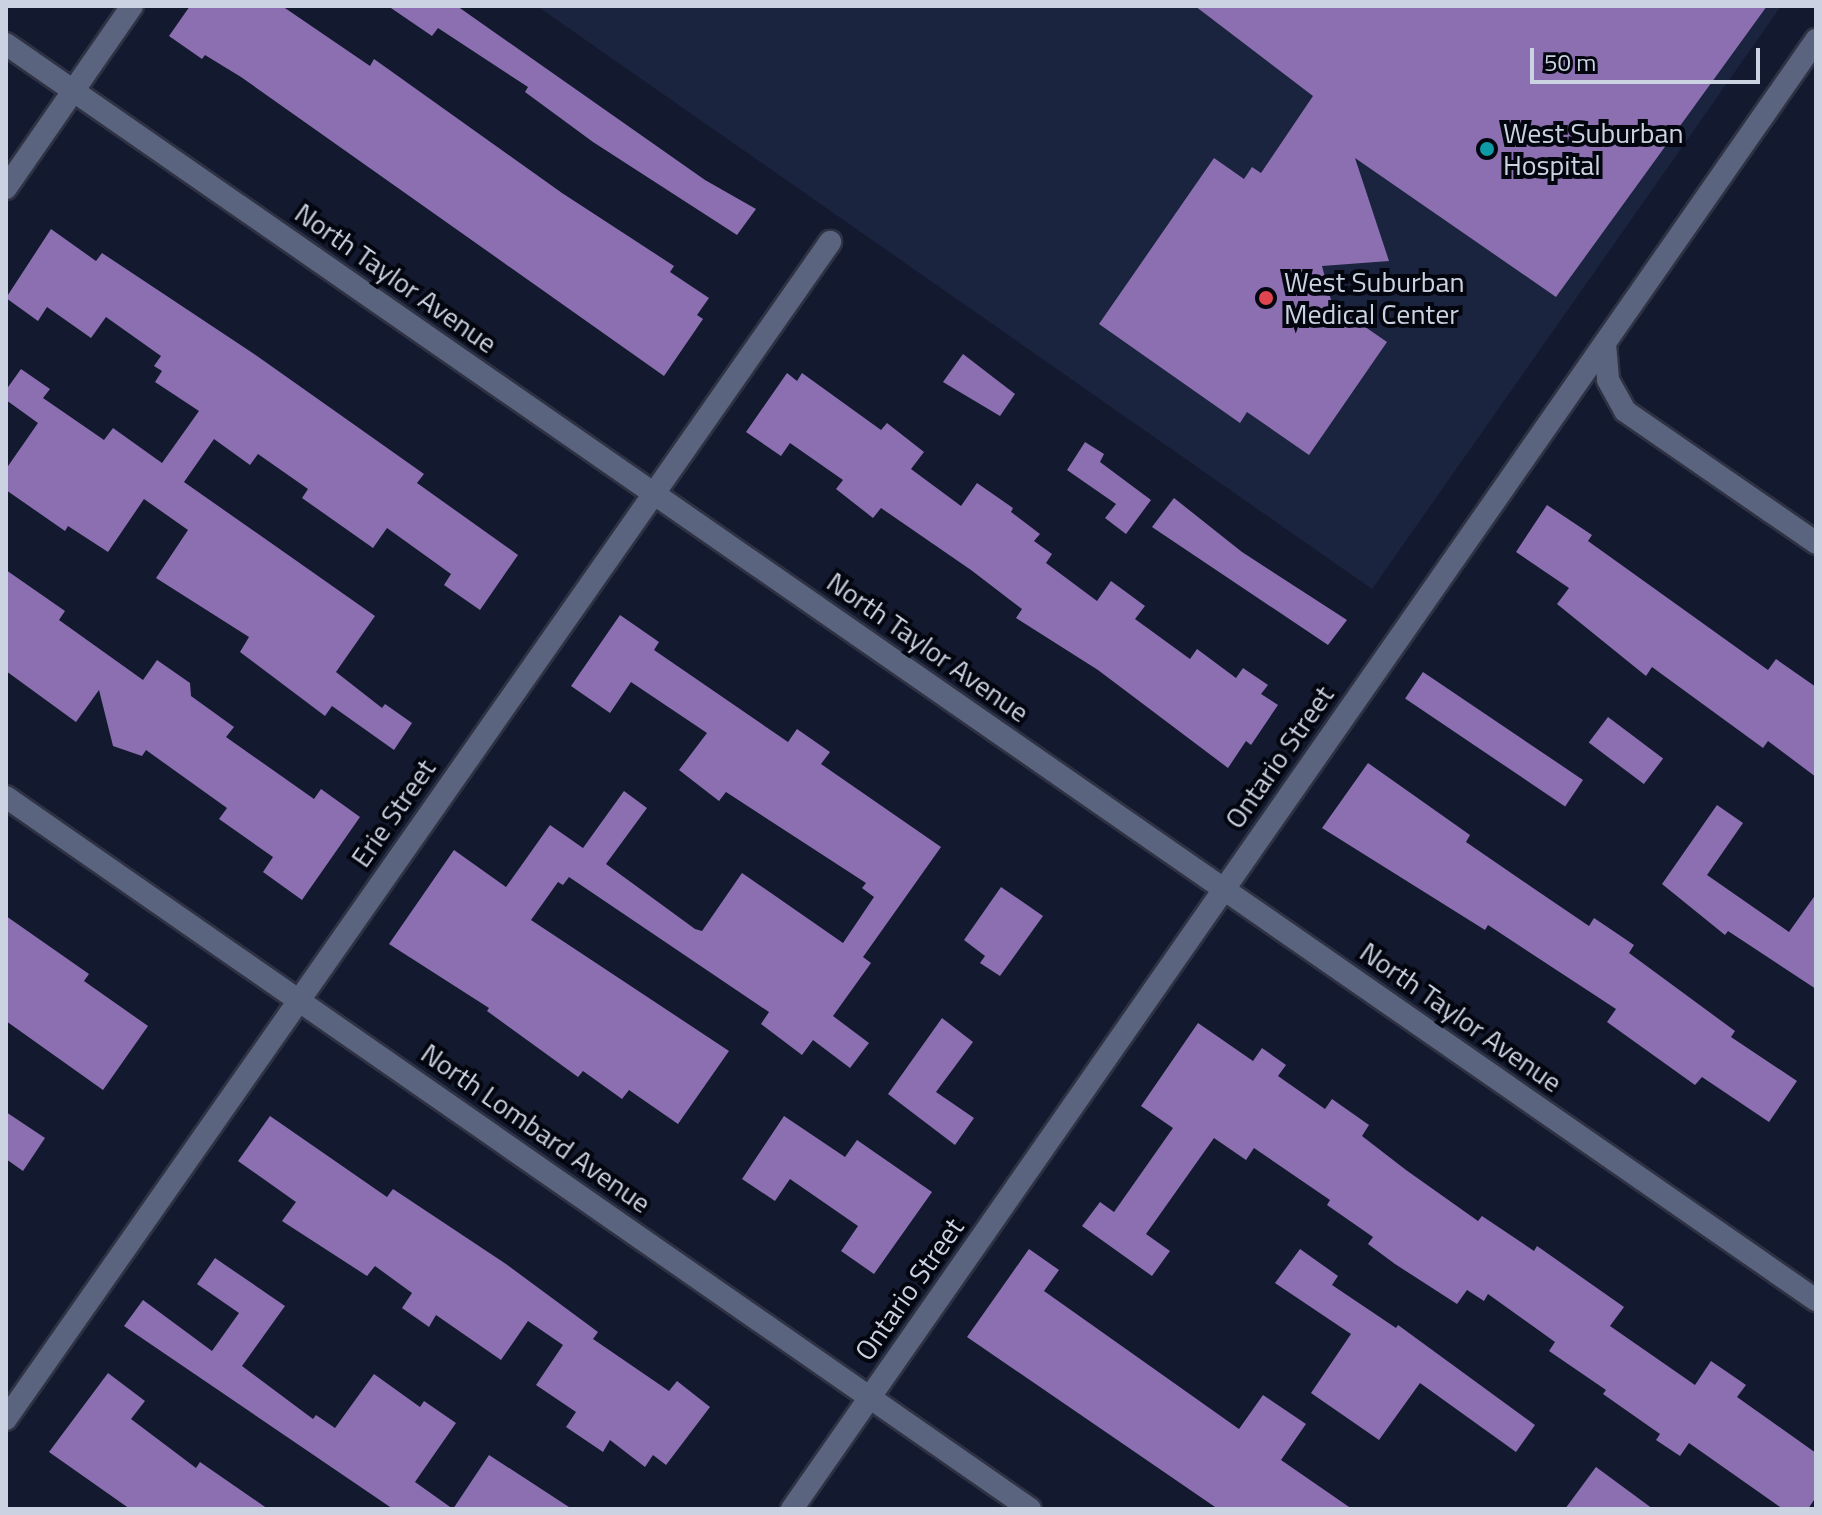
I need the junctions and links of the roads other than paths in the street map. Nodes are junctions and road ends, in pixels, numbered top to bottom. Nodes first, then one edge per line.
1 (132, 6) edge
2 (1816, 40) edge
3 (6, 44) edge
4 (73, 91) junction
5 (6, 188) edge
6 (830, 242) dead end
7 (1605, 344) junction
8 (654, 494) junction
9 (1816, 543) edge
10 (6, 797) edge
11 (1224, 889) junction
12 (299, 1000) junction
13 (1816, 1300) edge
14 (870, 1397) junction
15 (6, 1419) edge
16 (792, 1509) edge
17 (1030, 1509) edge

1 - 4 street
2 - 7 street, Ontario Street
3 - 4 street, North Taylor Avenue
4 - 5 street
4 - 8 street, North Taylor Avenue
6 - 8 street, Erie Street
7 - 9 street
7 - 11 street, Ontario Street
8 - 11 street, North Taylor Avenue
8 - 12 street, Erie Street
10 - 12 street, North Lombard Avenue
11 - 13 street, North Taylor Avenue
11 - 14 street, Ontario Street
12 - 14 street, North Lombard Avenue
12 - 15 street, Erie Street
14 - 16 street, Ontario Street
14 - 17 street, North Lombard Avenue

